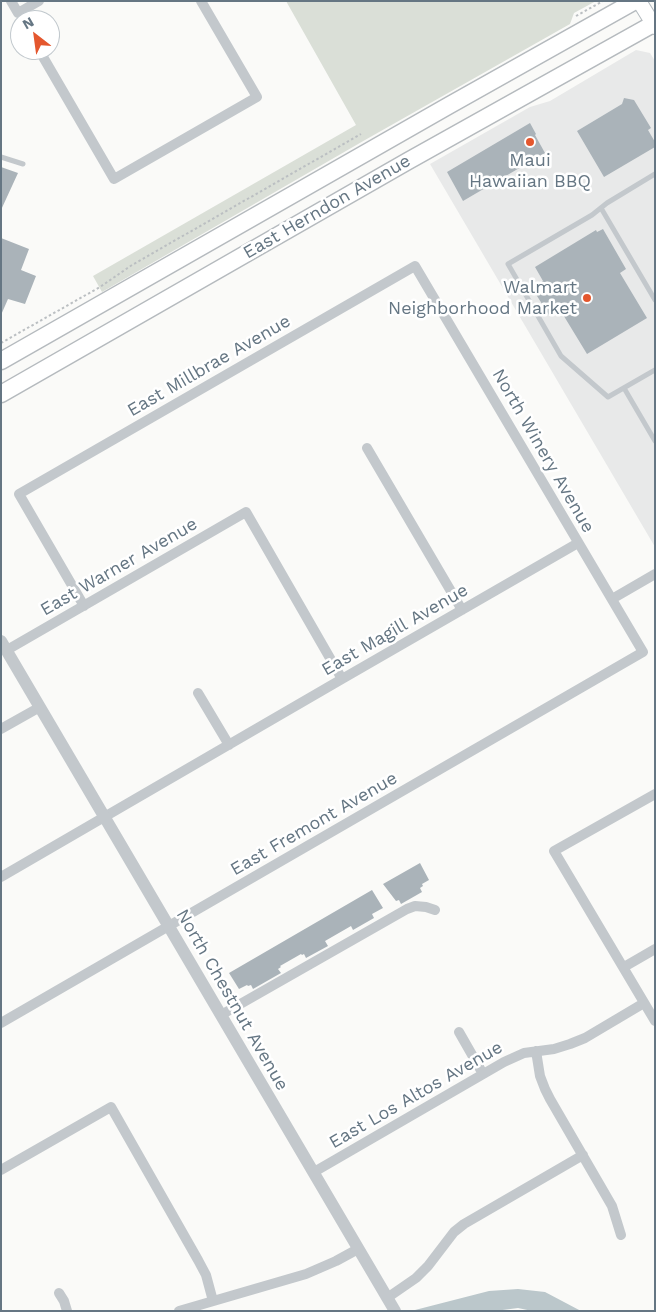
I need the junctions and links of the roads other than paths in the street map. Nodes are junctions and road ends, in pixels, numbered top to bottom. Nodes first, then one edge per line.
1 (39, 1) edge
2 (201, 1) edge
3 (635, 1) edge
4 (640, 1) edge
5 (28, 10) edge
6 (654, 25) edge
7 (46, 60) edge
8 (1, 157) edge
9 (23, 164) dead end
10 (655, 174) edge
11 (601, 208) junction
12 (415, 266) joint
13 (655, 300) edge
14 (1, 361) edge
15 (655, 370) edge
16 (624, 388) junction
17 (1, 394) edge
18 (655, 441) edge
19 (367, 448) dead end
20 (578, 543) junction
21 (655, 574) edge
22 (612, 599) junction
23 (84, 606) junction
24 (462, 610) junction
25 (4, 646) edge
26 (643, 652) joint
27 (342, 679) junction
28 (198, 692) dead end
29 (40, 707) junction
30 (1, 729) edge
31 (229, 744) junction
32 (655, 794) edge
33 (105, 817) junction
34 (1, 877) edge
35 (435, 910) dead end
36 (169, 926) junction
37 (655, 948) edge
38 (624, 967) junction
39 (644, 1003) junction
40 (221, 1015) junction
41 (655, 1021) edge
42 (1, 1023) edge
43 (459, 1032) dead end
44 (536, 1051) junction
45 (483, 1074) junction
46 (583, 1155) junction
47 (1, 1170) edge
48 (314, 1172) junction
49 (621, 1235) dead end
50 (358, 1249) junction
51 (59, 1293) dead end
52 (387, 1298) junction
53 (213, 1301) junction
54 (67, 1311) edge
55 (179, 1311) edge
56 (394, 1311) edge

1 - 5 street
2 - 7 street
3 - 14 main road, East Herndon Avenue
4 - 6 main road
6 - 17 main road, East Herndon Avenue
8 - 9 lane
10 - 11 lane
11 - 13 lane
11 - 16 lane
12 - 20 street, North Winery Avenue
12 - 23 street, East Millbrae Avenue
15 - 16 lane
16 - 18 lane
19 - 24 street
20 - 22 street, North Winery Avenue
20 - 24 street, East Magill Avenue
21 - 22 street
22 - 26 street, North Winery Avenue
23 - 25 street, East Warner Avenue
23 - 27 street, East Warner Avenue
24 - 27 street, East Magill Avenue
25 - 29 street, North Chestnut Avenue
26 - 36 street, East Fremont Avenue
27 - 31 street, East Magill Avenue
28 - 31 street
29 - 30 street
29 - 33 street, North Chestnut Avenue
31 - 33 street, East Magill Avenue
32 - 38 street
33 - 34 street, East Magill Avenue
33 - 36 street, North Chestnut Avenue
35 - 40 street
36 - 40 street, North Chestnut Avenue
36 - 42 street, East Fremont Avenue
37 - 38 street
38 - 39 street
39 - 41 street
39 - 44 street, East Los Altos Avenue
40 - 48 street, North Chestnut Avenue
43 - 45 street
44 - 45 street, East Los Altos Avenue
44 - 46 street
45 - 48 street, East Los Altos Avenue
46 - 49 street
46 - 52 street
47 - 53 street
48 - 50 street, North Chestnut Avenue
50 - 52 street, North Chestnut Avenue
50 - 53 street
51 - 54 street
52 - 56 street, North Chestnut Avenue
53 - 55 street

